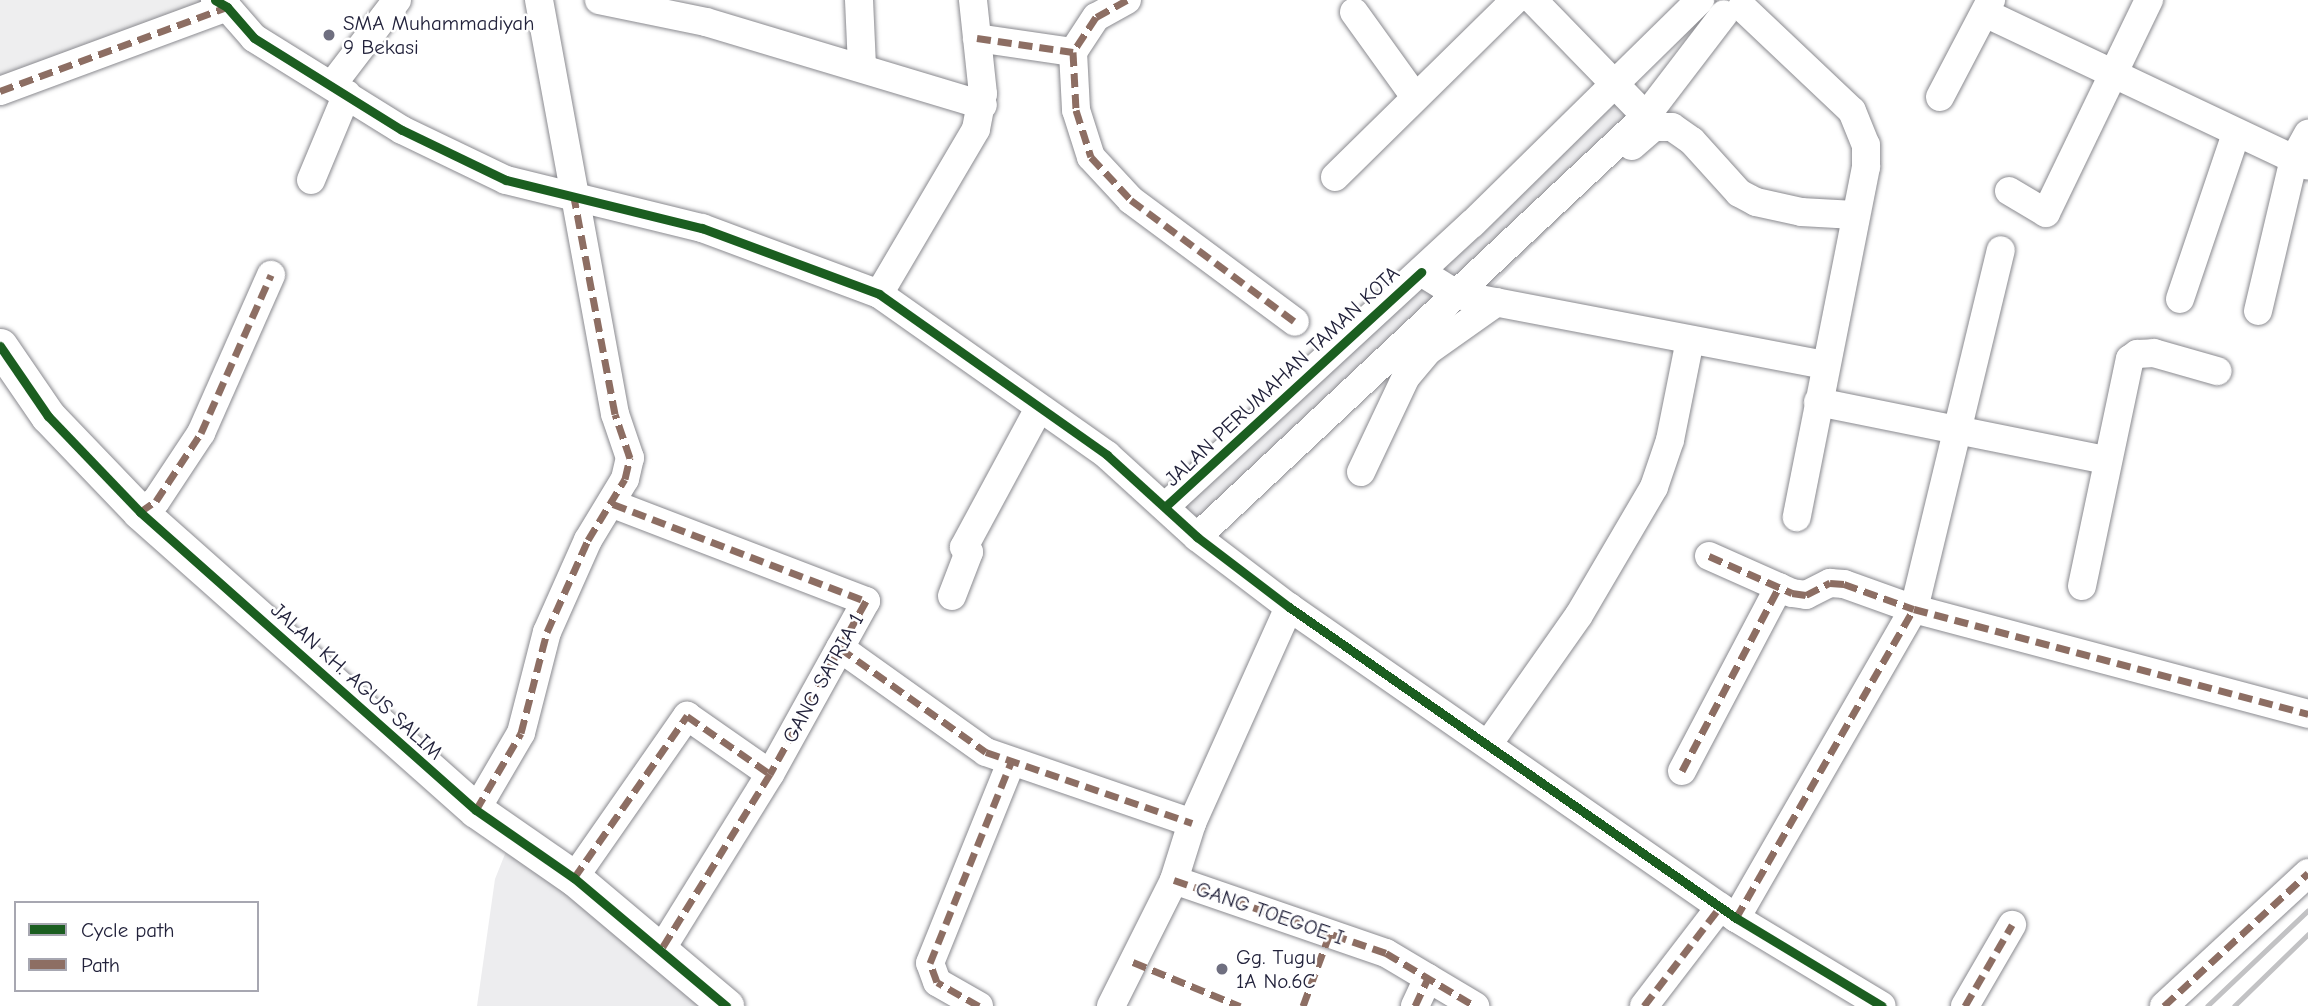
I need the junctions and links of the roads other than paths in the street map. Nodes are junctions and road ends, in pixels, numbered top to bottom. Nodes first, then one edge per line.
1 (397, 0) edge
2 (539, 0) edge
3 (599, 0) edge
4 (859, 0) edge
5 (973, 0) edge
6 (1127, 0) edge
7 (1515, 0) edge
8 (1533, 0) edge
9 (2149, 0) edge
10 (221, 3) edge
11 (1723, 4) edge
12 (1988, 6) edge
13 (705, 11) edge
14 (1354, 12) dead end
15 (977, 38) junction
16 (1073, 52) junction
17 (862, 66) junction
18 (2112, 73) junction
19 (1617, 85) junction
20 (340, 90) junction
21 (0, 91) edge
22 (1415, 97) junction
23 (1940, 97) dead end
24 (983, 104) junction
25 (1646, 116) junction
26 (2236, 134) junction
27 (2308, 134) edge
28 (2301, 162) edge
29 (1335, 177) dead end
30 (311, 180) dead end
31 (2008, 191) dead end
32 (574, 198) junction
33 (1855, 215) junction
34 (2001, 250) dead end
35 (1421, 272) junction
36 (271, 275) dead end
37 (879, 294) junction
38 (1479, 298) junction
39 (2180, 299) dead end
40 (2258, 311) dead end
41 (1295, 322) dead end
42 (1690, 340) junction
43 (0, 346) edge
44 (1825, 365) junction
45 (2217, 371) dead end
46 (1818, 402) junction
47 (1038, 410) junction
48 (1959, 430) junction
49 (2106, 460) junction
50 (1361, 472) dead end
51 (613, 504) junction
52 (1167, 505) junction
53 (140, 512) junction
54 (1797, 517) dead end
55 (1198, 537) junction
56 (1709, 556) dead end
57 (2082, 586) dead end
58 (1779, 587) junction
59 (952, 596) dead end
60 (1289, 607) junction
61 (1913, 609) junction
62 (840, 648) junction
63 (2308, 714) edge
64 (1489, 743) junction
65 (1011, 763) junction
66 (1682, 771) dead end
67 (770, 774) junction
68 (475, 810) junction
69 (1192, 823) junction
70 (2308, 873) edge
71 (574, 878) junction
72 (1174, 880) junction
73 (1728, 912) junction
74 (2012, 925) dead end
75 (661, 950) junction
76 (1428, 978) junction
77 (726, 1006) edge
78 (979, 1006) edge
79 (1111, 1006) edge
80 (1415, 1006) edge
81 (1475, 1006) edge
82 (1644, 1006) edge
83 (1882, 1006) edge
84 (1965, 1006) edge
85 (2164, 1006) edge

1 - 20 street
2 - 32 street
3 - 13 street
4 - 17 street
5 - 15 street
6 - 16 street
7 - 22 street
8 - 19 street
9 - 18 street
10 - 20 street
10 - 21 street
11 - 19 street, JALAN PERUMAHAN TAMAN KOTA
11 - 25 street
11 - 33 street
12 - 18 street
12 - 23 street
13 - 17 street
14 - 22 street
15 - 16 street
15 - 24 street
16 - 41 street
17 - 24 street
18 - 26 street
18 - 31 street
19 - 25 street
19 - 35 street, JALAN PERUMAHAN TAMAN KOTA
20 - 30 street
20 - 32 street
22 - 29 street
24 - 37 street
25 - 38 street
26 - 28 street
26 - 39 street
27 - 28 street
28 - 40 street
32 - 37 street
32 - 51 street
33 - 38 street
33 - 44 street
34 - 48 street
35 - 38 street
35 - 52 street, JALAN PERUMAHAN TAMAN KOTA
36 - 53 street
37 - 47 street
38 - 42 street
38 - 50 street
38 - 55 street
42 - 44 street
42 - 64 street
43 - 53 street, JALAN KH. AGUS SALIM
44 - 46 street
45 - 49 street
46 - 48 street
46 - 54 street
47 - 52 street
47 - 59 street
48 - 49 street
48 - 61 street
49 - 57 street
51 - 62 street, GANG SATRIA 1
51 - 68 street
52 - 55 street
53 - 68 street, JALAN KH. AGUS SALIM
55 - 60 street
56 - 58 street
58 - 61 street
58 - 66 street
60 - 64 street
60 - 69 street
61 - 63 street
61 - 73 street
62 - 65 street
62 - 67 street, GANG SATRIA 1
64 - 73 street
65 - 69 street
65 - 78 street
67 - 71 street
67 - 75 street, GANG SATRIA 1
68 - 71 street, JALAN KH. AGUS SALIM
69 - 72 street
70 - 85 street
71 - 75 street, JALAN KH. AGUS SALIM
72 - 76 street, GANG TOEGOE I
72 - 79 street
73 - 82 street
73 - 83 street
74 - 84 street
75 - 77 street, JALAN KH. AGUS SALIM
76 - 80 street
76 - 81 street, GANG TOEGOE I

